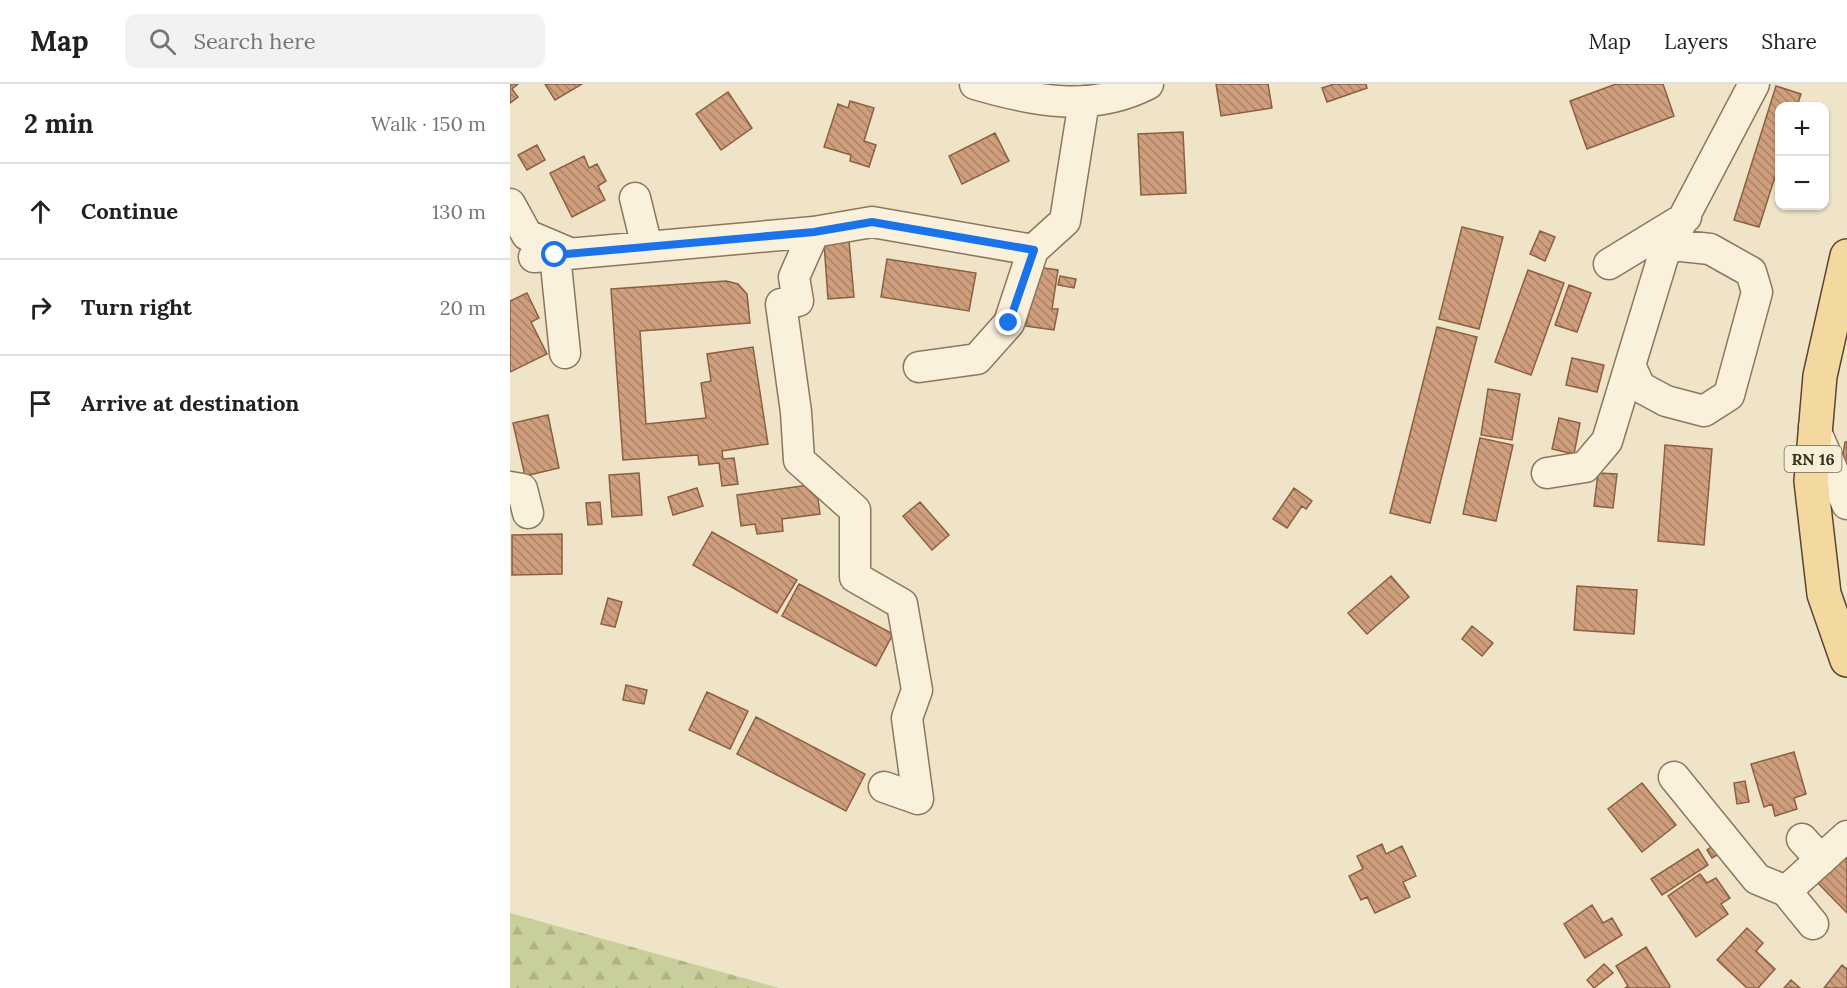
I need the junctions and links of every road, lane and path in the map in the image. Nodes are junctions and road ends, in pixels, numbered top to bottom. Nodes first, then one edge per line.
1 (975, 84) edge
2 (1148, 84) edge
3 (1754, 84) edge
4 (1084, 101) junction
5 (635, 198) dead end
6 (510, 204) edge
7 (1686, 217) junction
8 (814, 232) junction
9 (1672, 245) junction
10 (647, 247) junction
11 (1034, 250) junction
12 (554, 256) junction
13 (1847, 256) edge
14 (1610, 264) dead end
15 (565, 353) dead end
16 (1630, 365) junction
17 (920, 367) dead end
18 (1814, 427) junction
19 (1547, 473) dead end
20 (510, 487) edge
21 (1847, 504) edge
22 (528, 513) dead end
23 (1847, 660) edge
24 (1674, 777) dead end
25 (884, 787) dead end
26 (1847, 836) edge
27 (1786, 891) junction
28 (1813, 924) dead end

1 - 4 street
2 - 4 street
3 - 7 street
4 - 11 street
5 - 10 street
6 - 12 street
7 - 9 street
7 - 14 street
8 - 10 street
8 - 11 street
8 - 25 street
9 - 16 street
9 - 16 street
10 - 12 street
11 - 17 street
12 - 15 street
13 - 18 main road, RN 16 / RN 16
16 - 19 street
18 - 21 street
18 - 23 main road, RN 16 / RN 16
20 - 22 street
24 - 27 street
26 - 27 street
27 - 28 street

